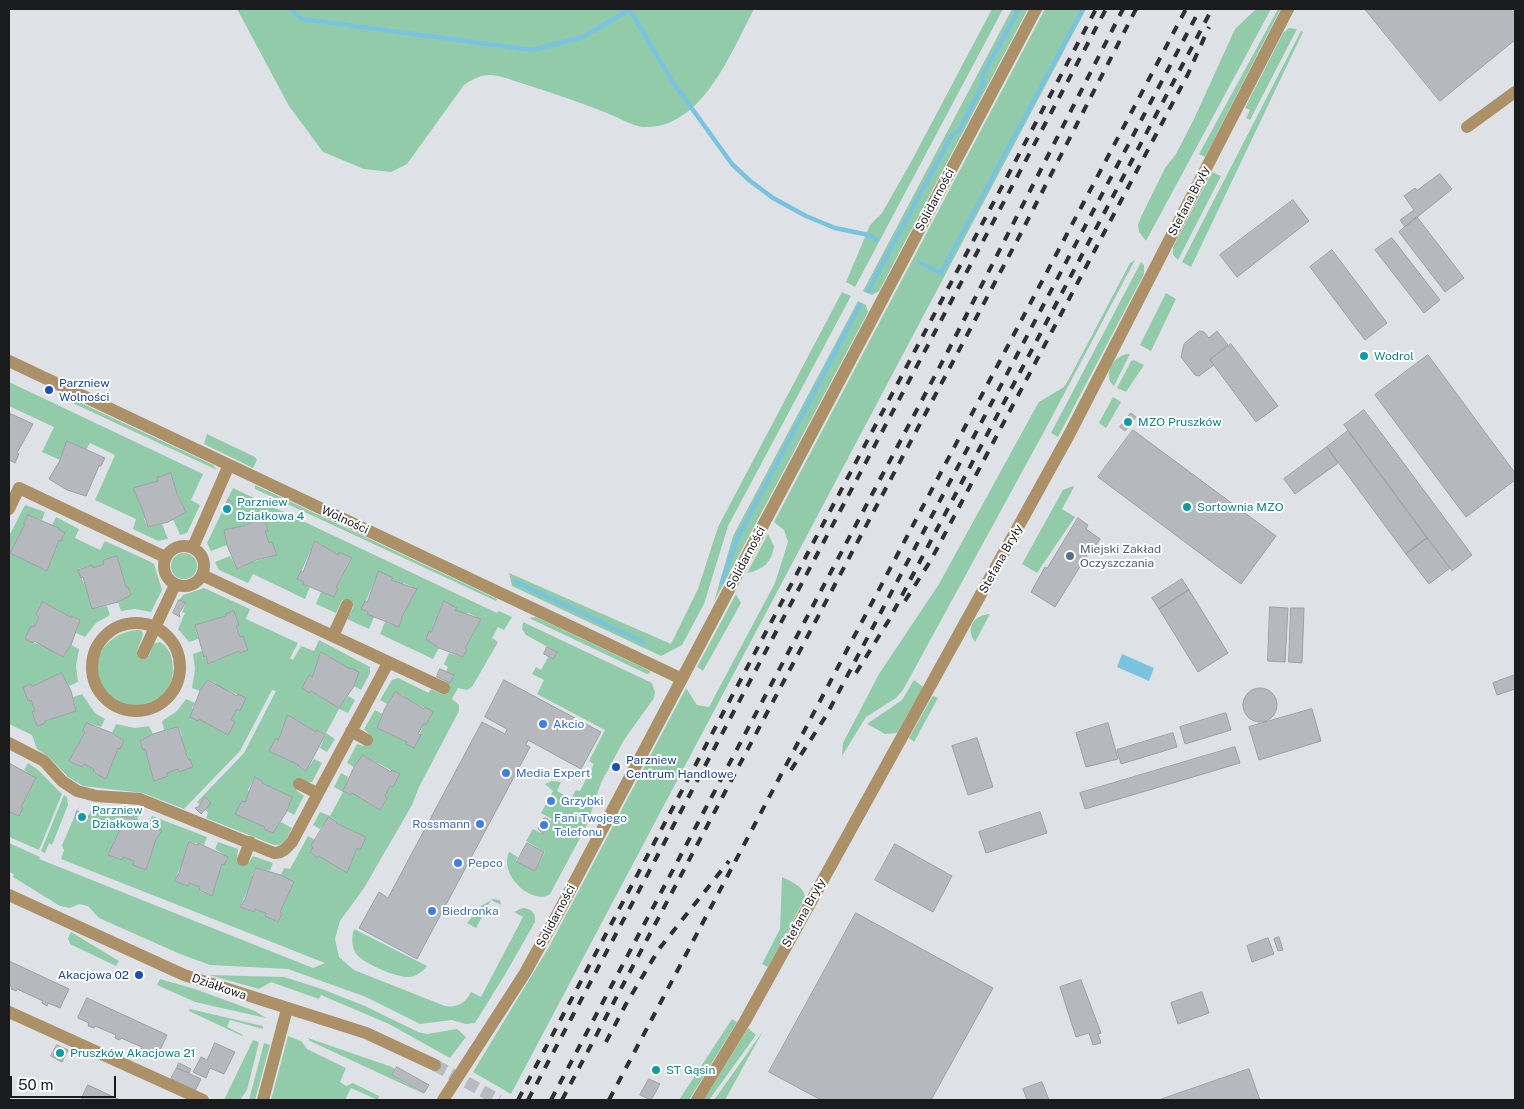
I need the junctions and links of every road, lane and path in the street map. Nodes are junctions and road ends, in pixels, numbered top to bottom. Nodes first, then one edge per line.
1 (1036, 9) edge
2 (1288, 9) edge
3 (1515, 92) edge
4 (1467, 127) dead end
5 (9, 361) edge
6 (229, 465) junction
7 (14, 486) edge
8 (9, 509) edge
9 (192, 547) junction
10 (165, 557) junction
11 (202, 575) junction
12 (175, 584) junction
13 (347, 605) dead end
14 (155, 627) junction
15 (333, 636) junction
16 (143, 653) dead end
17 (388, 662) junction
18 (682, 679) junction
19 (444, 688) dead end
20 (351, 731) junction
21 (367, 740) dead end
22 (9, 742) edge
23 (299, 784) dead end
24 (317, 793) junction
25 (250, 842) junction
26 (243, 860) dead end
27 (9, 895) edge
28 (287, 1009) junction
29 (9, 1012) edge
30 (435, 1065) tunnel mouth
31 (203, 1100) edge
32 (263, 1100) edge
33 (443, 1100) edge
34 (697, 1100) edge

1 - 18 street, Solidarności
2 - 34 street, Stefana Bryły
3 - 4 street
5 - 6 street, Wolności
6 - 9 street
6 - 18 street, Wolności
7 - 8 street
7 - 10 street
9 - 10 street
9 - 11 street
10 - 12 street
11 - 12 street
11 - 15 street
12 - 14 street
13 - 15 street
14 - 14 street
14 - 16 street
15 - 17 street
17 - 19 street
17 - 20 street
18 - 33 street, Solidarności
20 - 21 street
20 - 24 street
22 - 25 street
23 - 24 street
24 - 25 street
25 - 26 street
27 - 28 street, Działkowa
28 - 30 street, Działkowa
28 - 32 street
29 - 31 street

